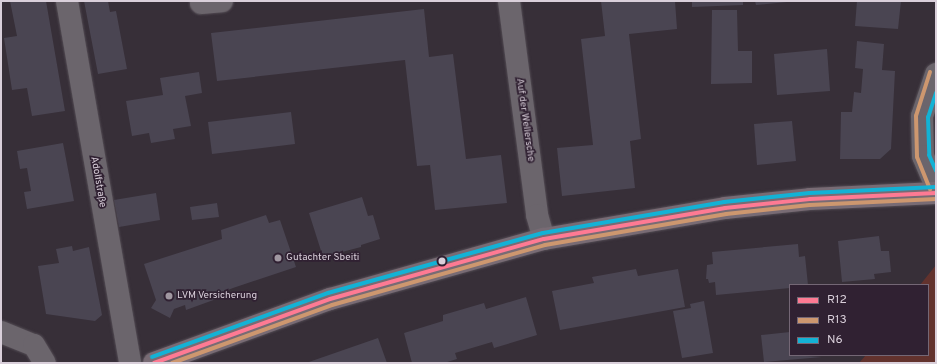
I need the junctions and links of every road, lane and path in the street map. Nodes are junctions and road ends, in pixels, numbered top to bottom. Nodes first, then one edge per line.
1 (67, 1) edge
2 (222, 1) edge
3 (509, 1) edge
4 (200, 3) dead end
5 (936, 74) edge
6 (936, 187) edge
7 (936, 193) edge
8 (544, 239) junction
9 (1, 332) edge
10 (45, 363) edge
11 (130, 363) edge
12 (154, 363) edge

1 - 11 street, Adolfstraße
2 - 4 street
3 - 8 street, Auf der Wellersche
5 - 6 street
7 - 8 main road
8 - 12 main road
9 - 10 street

